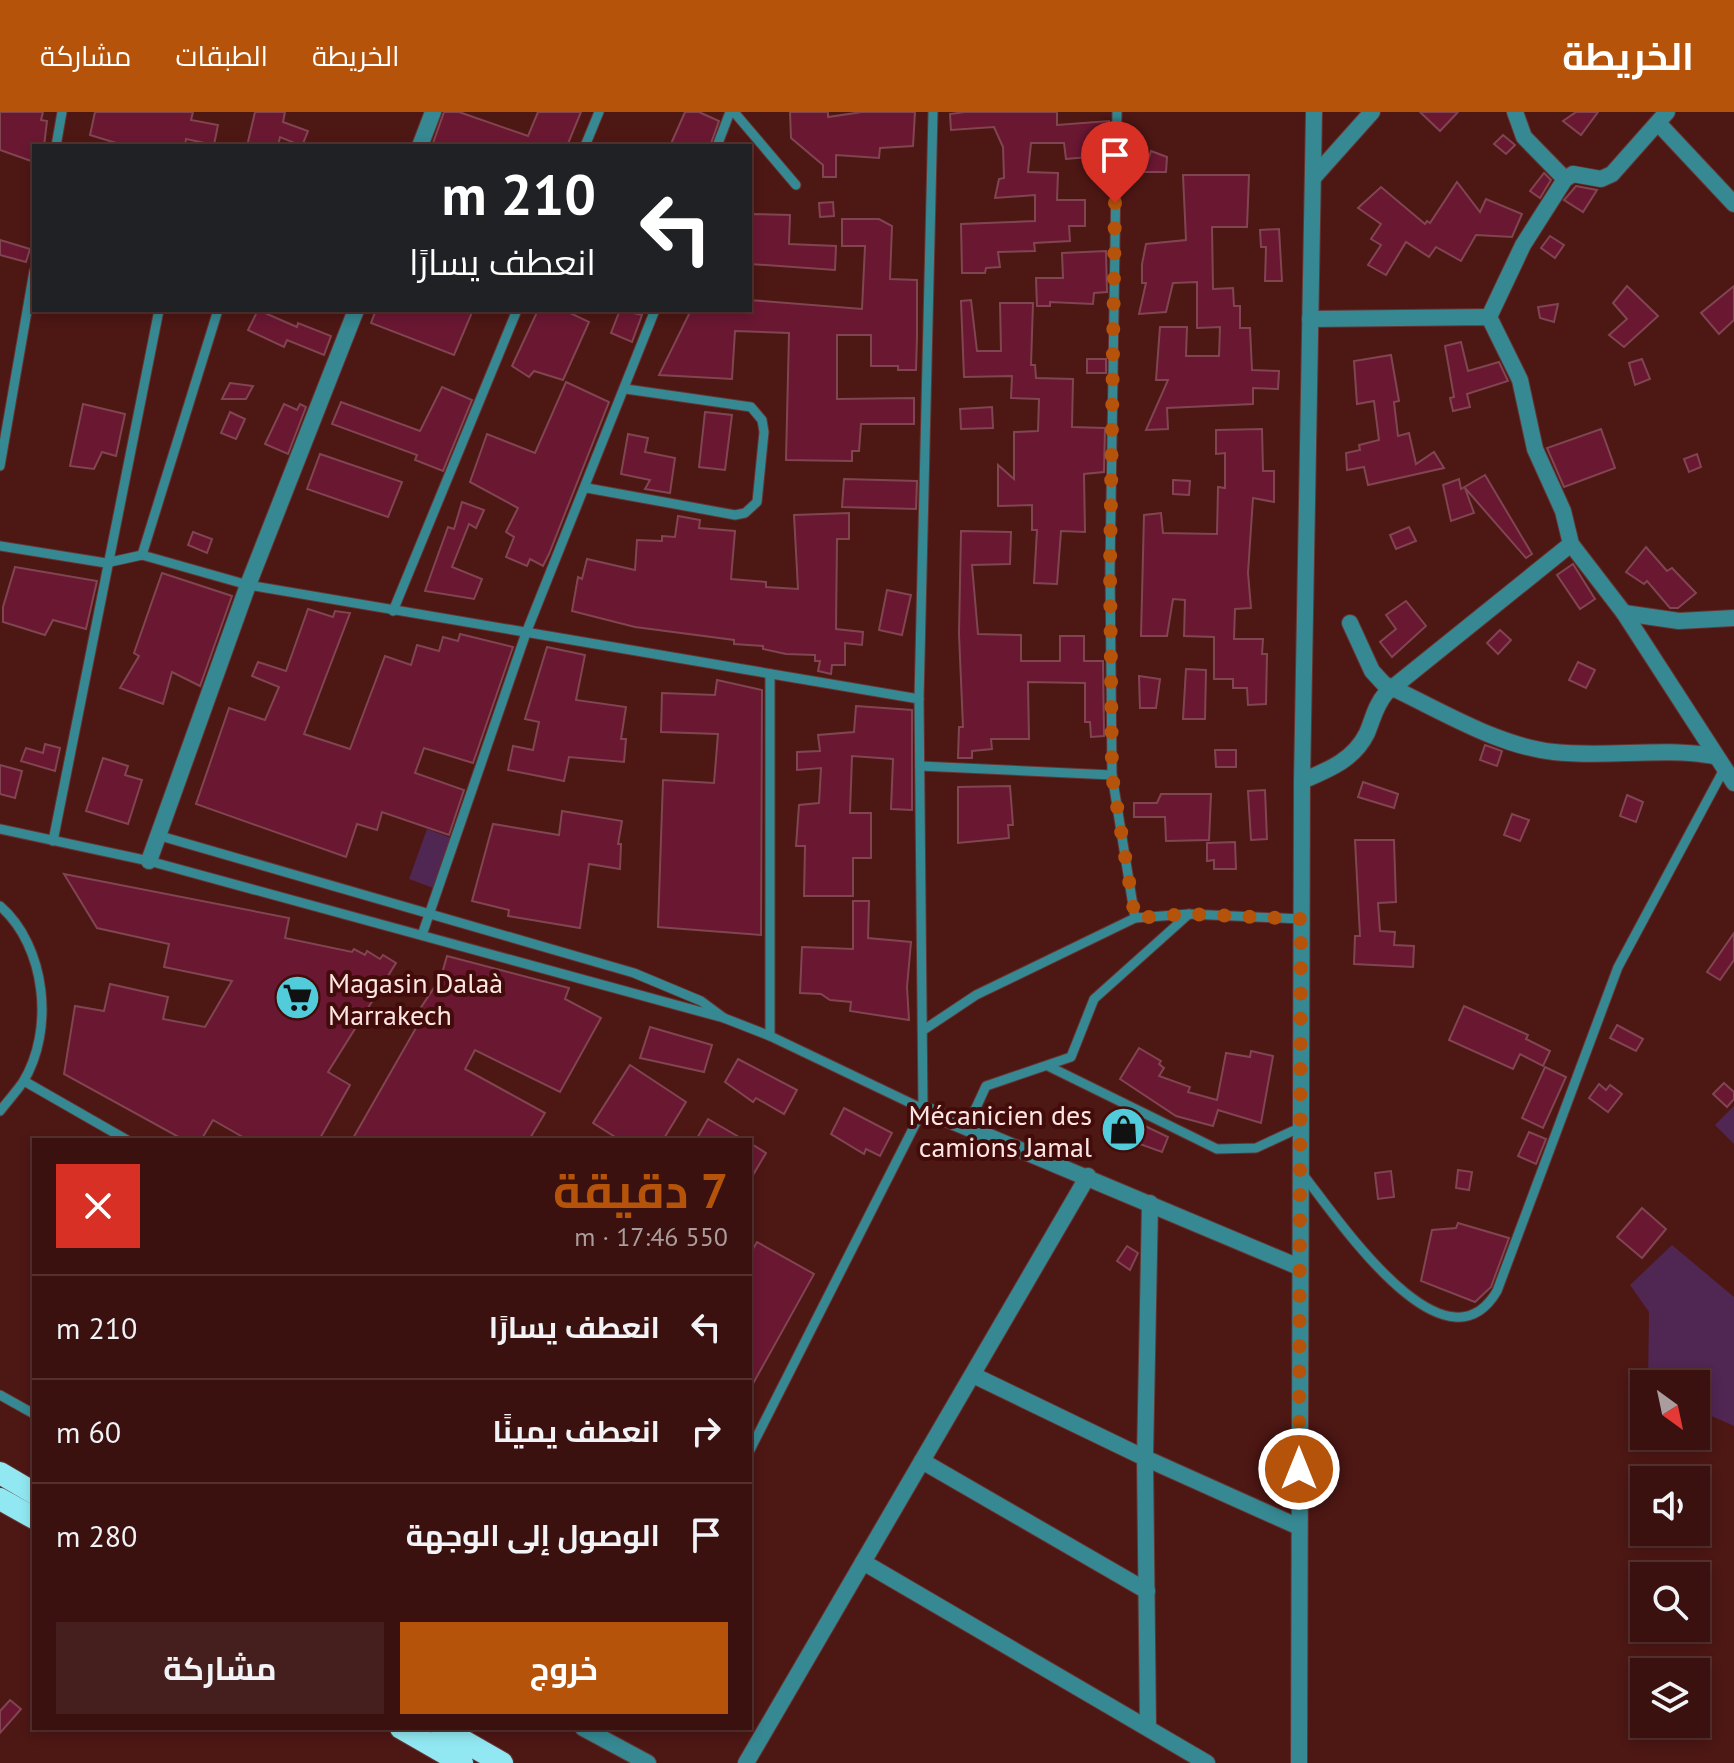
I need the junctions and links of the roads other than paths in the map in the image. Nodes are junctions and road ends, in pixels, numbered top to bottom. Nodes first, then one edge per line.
1 (62, 112) edge
2 (433, 112) edge
3 (599, 112) edge
4 (732, 112) edge
5 (933, 112) edge
6 (1117, 112) edge
7 (1314, 112) edge
8 (1372, 112) edge
9 (1515, 112) edge
10 (1663, 118) edge
11 (56, 144) edge
12 (421, 144) edge
13 (586, 144) edge
14 (718, 144) edge
15 (1313, 178) junction
16 (1565, 179) junction
17 (796, 185) dead end
18 (1734, 204) edge
19 (32, 282) edge
20 (159, 312) edge
21 (217, 312) edge
22 (355, 312) edge
23 (516, 312) edge
24 (654, 312) edge
25 (1489, 317) junction
26 (1310, 319) junction
27 (626, 389) junction
28 (0, 466) edge
29 (587, 488) junction
30 (1571, 544) junction
31 (0, 546) edge
32 (142, 555) junction
33 (106, 563) junction
34 (248, 585) junction
35 (393, 611) junction
36 (1624, 613) junction
37 (1734, 618) edge
38 (1350, 623) dead end
39 (526, 633) junction
40 (770, 674) junction
41 (1392, 687) junction
42 (919, 699) junction
43 (920, 766) junction
44 (1726, 768) edge
45 (1112, 775) junction
46 (1302, 781) junction
47 (0, 829) edge
48 (157, 835) junction
49 (53, 841) junction
50 (149, 861) junction
51 (0, 906) edge
52 (1189, 914) junction
53 (431, 916) junction
54 (1135, 918) junction
55 (1301, 919) junction
56 (422, 935) junction
57 (724, 1018) junction
58 (925, 1029) junction
59 (770, 1036) junction
60 (1048, 1066) junction
61 (24, 1081) junction
62 (923, 1109) junction
63 (0, 1111) edge
64 (967, 1127) junction
65 (1299, 1128) junction
66 (124, 1138) edge
67 (1299, 1169) junction
68 (1088, 1176) junction
69 (1150, 1203) junction
70 (1299, 1267) junction
71 (973, 1375) junction
72 (0, 1395) edge
73 (32, 1413) edge
74 (752, 1446) edge
75 (1145, 1458) junction
76 (922, 1461) junction
77 (0, 1473) edge
78 (32, 1492) edge
79 (0, 1499) edge
80 (32, 1517) edge
81 (1299, 1527) junction
82 (863, 1562) junction
83 (1147, 1591) junction
84 (1148, 1728) junction
85 (404, 1730) edge
86 (444, 1730) edge
87 (587, 1730) edge
88 (462, 1763) edge
89 (502, 1763) edge
90 (648, 1763) edge
91 (746, 1763) edge
92 (1207, 1763) edge
93 (1299, 1763) edge

1 - 11 lane
2 - 12 street
3 - 13 lane
4 - 14 lane
4 - 17 lane
5 - 42 lane
6 - 45 lane
7 - 15 street
8 - 15 street
9 - 16 street
10 - 16 street
10 - 18 street
15 - 26 street
16 - 25 street
19 - 28 lane
20 - 33 lane
21 - 32 lane
22 - 34 street
23 - 35 lane
24 - 27 lane
25 - 26 street
25 - 30 street
26 - 46 street
27 - 29 lane
27 - 29 lane
29 - 39 lane
30 - 36 street
30 - 41 street
31 - 33 lane
32 - 33 lane
32 - 34 lane
33 - 49 lane
34 - 35 lane
34 - 48 street
35 - 39 lane
36 - 37 street
36 - 44 street
38 - 41 street
39 - 40 lane
39 - 53 lane
40 - 42 lane
40 - 59 lane
41 - 44 street
41 - 46 street
42 - 43 lane
43 - 45 lane
43 - 58 lane
44 - 67 lane
45 - 54 lane
46 - 55 street
47 - 49 lane
48 - 50 street
48 - 53 lane
49 - 50 lane
50 - 56 lane
51 - 61 lane
52 - 54 lane
52 - 55 lane
52 - 60 lane
53 - 56 lane
53 - 57 lane
54 - 58 lane
55 - 65 street
56 - 57 lane
57 - 59 lane
58 - 62 lane
59 - 62 lane
60 - 64 lane
60 - 65 lane
61 - 63 lane
61 - 66 lane
62 - 64 street
62 - 74 lane
64 - 68 street
65 - 67 street
67 - 70 street
68 - 69 street
68 - 71 street
69 - 70 street
69 - 75 street
70 - 81 street
71 - 75 street
71 - 76 street
72 - 73 lane
75 - 81 street
75 - 83 street
76 - 82 street
76 - 83 street
77 - 78 highway
79 - 80 highway
81 - 93 street
82 - 84 street
82 - 91 street
83 - 84 street
84 - 92 street
85 - 88 highway
86 - 89 highway
87 - 90 street

